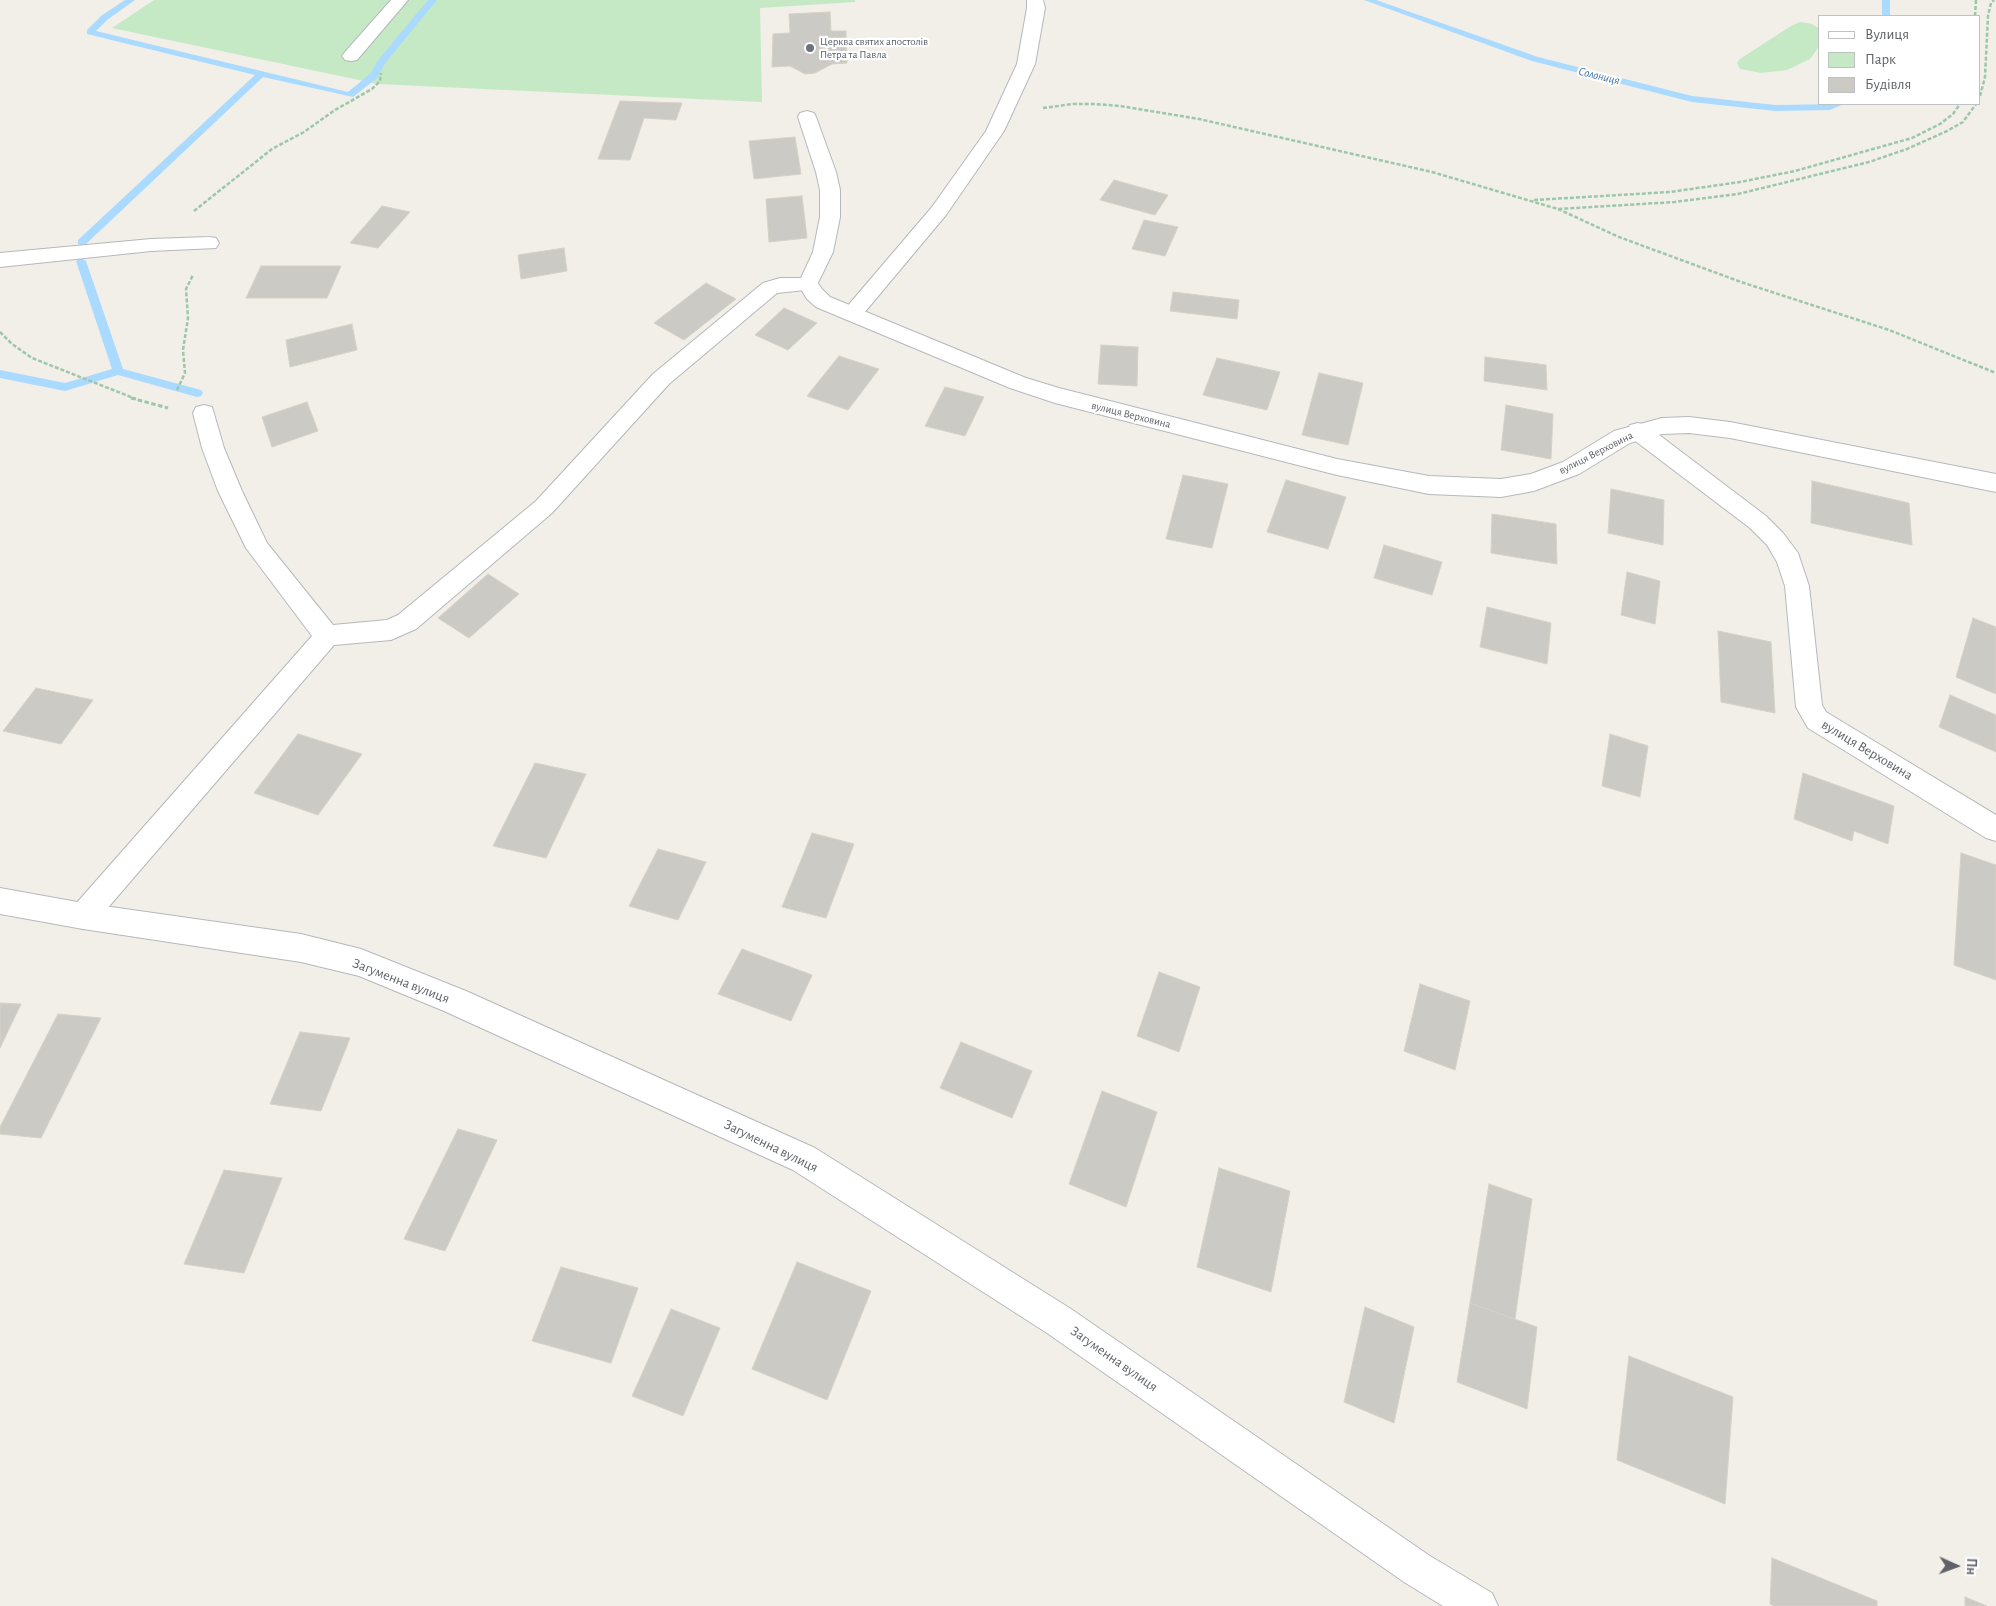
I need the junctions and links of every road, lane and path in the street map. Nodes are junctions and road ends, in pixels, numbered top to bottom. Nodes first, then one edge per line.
1 (400, 0) edge
2 (1035, 0) edge
3 (1976, 0) edge
4 (1994, 0) edge
5 (1975, 15) edge
6 (354, 52) joint
7 (1981, 92) edge
8 (1959, 105) edge
9 (1975, 105) edge
10 (807, 117) dead end
11 (995, 131) junction
12 (1530, 200) junction
13 (1558, 209) junction
14 (209, 243) joint
15 (150, 245) junction
16 (0, 260) edge
17 (808, 284) junction
18 (852, 314) junction
19 (0, 332) edge
20 (1996, 373) edge
21 (175, 394) dead end
22 (171, 401) dead end
23 (167, 408) junction
24 (204, 413) joint
25 (167, 416) dead end
26 (1638, 431) junction
27 (1996, 483) edge
28 (327, 636) junction
29 (1996, 829) edge
30 (0, 901) edge
31 (83, 916) junction
32 (1479, 1606) edge

1 - 6 street
2 - 11 street
3 - 5 path
4 - 7 path
6 - 15 path
8 - 12 path
9 - 13 path
10 - 17 street
11 - 12 path
11 - 18 street
12 - 13 path
13 - 20 path
14 - 15 street
14 - 21 path
15 - 16 street
17 - 18 street, вулиця Верховина
17 - 28 street
18 - 26 street, вулиця Верховина
19 - 23 path
22 - 23 path
23 - 24 path
23 - 25 path
24 - 28 street
26 - 27 street, вулиця Верховина
26 - 29 street, вулиця Верховина
28 - 31 street
30 - 31 street, Загуменна вулиця
31 - 32 street, Загуменна вулиця

